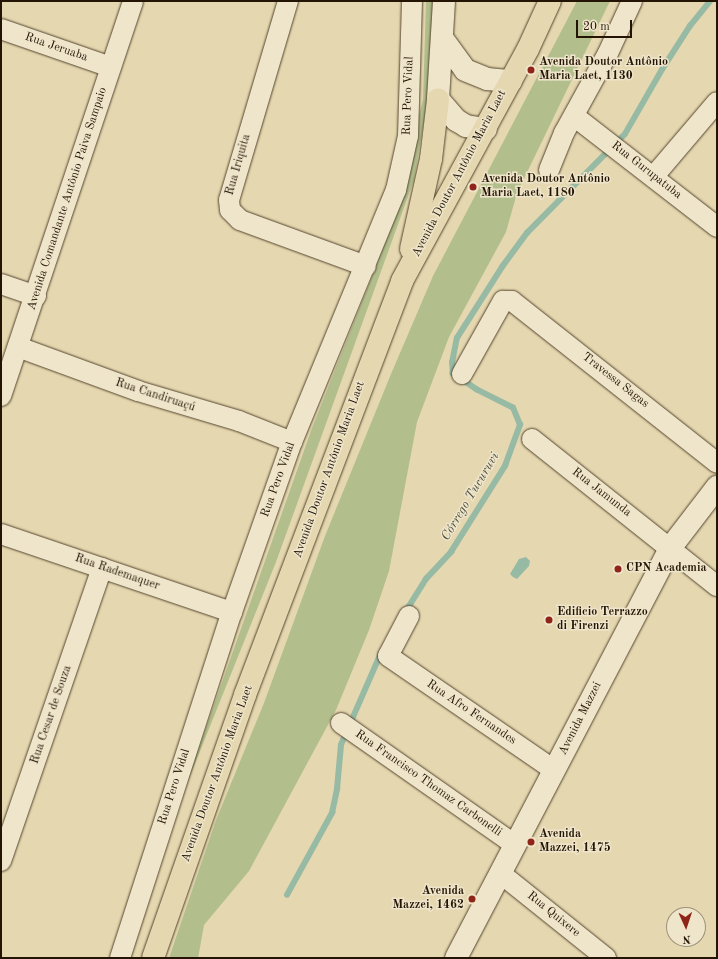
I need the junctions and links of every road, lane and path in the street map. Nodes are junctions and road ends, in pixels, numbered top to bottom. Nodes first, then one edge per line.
1 (133, 1) edge
2 (288, 1) edge
3 (412, 1) edge
4 (444, 1) edge
5 (550, 1) edge
6 (632, 1) edge
7 (1, 29) edge
8 (442, 38) junction
9 (112, 67) junction
10 (510, 81) junction
11 (438, 100) junction
12 (717, 102) edge
13 (574, 116) junction
14 (486, 129) junction
15 (549, 170) dead end
16 (654, 176) junction
17 (717, 227) edge
18 (366, 266) junction
19 (402, 281) junction
20 (1, 284) edge
21 (36, 296) junction
22 (18, 347) junction
23 (462, 374) dead end
24 (1, 396) edge
25 (532, 439) dead end
26 (292, 442) junction
27 (717, 462) edge
28 (717, 487) edge
29 (1, 534) edge
30 (670, 547) junction
31 (102, 568) junction
32 (717, 586) edge
33 (232, 612) junction
34 (409, 616) dead end
35 (341, 723) dead end
36 (554, 770) junction
37 (514, 845) junction
38 (1, 861) edge
39 (500, 873) junction
40 (120, 958) edge
41 (153, 958) edge
42 (456, 958) edge
43 (606, 958) edge

1 - 9 street, Avenida Comandante Antônio Paiva Sampaio
2 - 18 street, Rua Iriquita
3 - 18 street, Rua Pero Vidal
4 - 8 street
5 - 10 main road, Avenida Doutor Antônio Maria Laet
6 - 13 street
7 - 9 street, Rua Jeruaba
8 - 10 street
8 - 11 street
9 - 21 street, Avenida Comandante Antônio Paiva Sampaio
10 - 14 main road, Avenida Doutor Antônio Maria Laet
11 - 14 street
11 - 19 main road
12 - 16 street
13 - 15 street
13 - 16 street, Rua Gurupatuba
14 - 19 main road, Avenida Doutor Antônio Maria Laet
16 - 17 street, Rua Gurupatuba
18 - 26 street, Rua Pero Vidal
19 - 41 main road, Avenida Doutor Antônio Maria Laet
20 - 21 street
21 - 22 street, Avenida Comandante Antônio Paiva Sampaio
22 - 24 street, Avenida Comandante Antônio Paiva Sampaio
22 - 26 street, Rua Candiruaçú
23 - 27 street, Travessa Sagas
25 - 30 street, Rua Jamunda
26 - 33 street, Rua Pero Vidal
28 - 30 street, Avenida Mazzei
29 - 31 street, Rua Rademaquer
30 - 32 street, Rua Jamunda
30 - 36 street, Avenida Mazzei
31 - 33 street, Rua Rademaquer
31 - 38 street, Rua Cesar de Souza
33 - 40 street, Rua Pero Vidal
34 - 36 street, Rua Afro Fernandes
35 - 37 street, Rua Francisco Thomaz Carbonelli
36 - 37 street, Avenida Mazzei
37 - 39 street, Avenida Mazzei
39 - 42 street, Avenida Mazzei
39 - 43 street, Rua Quixere

